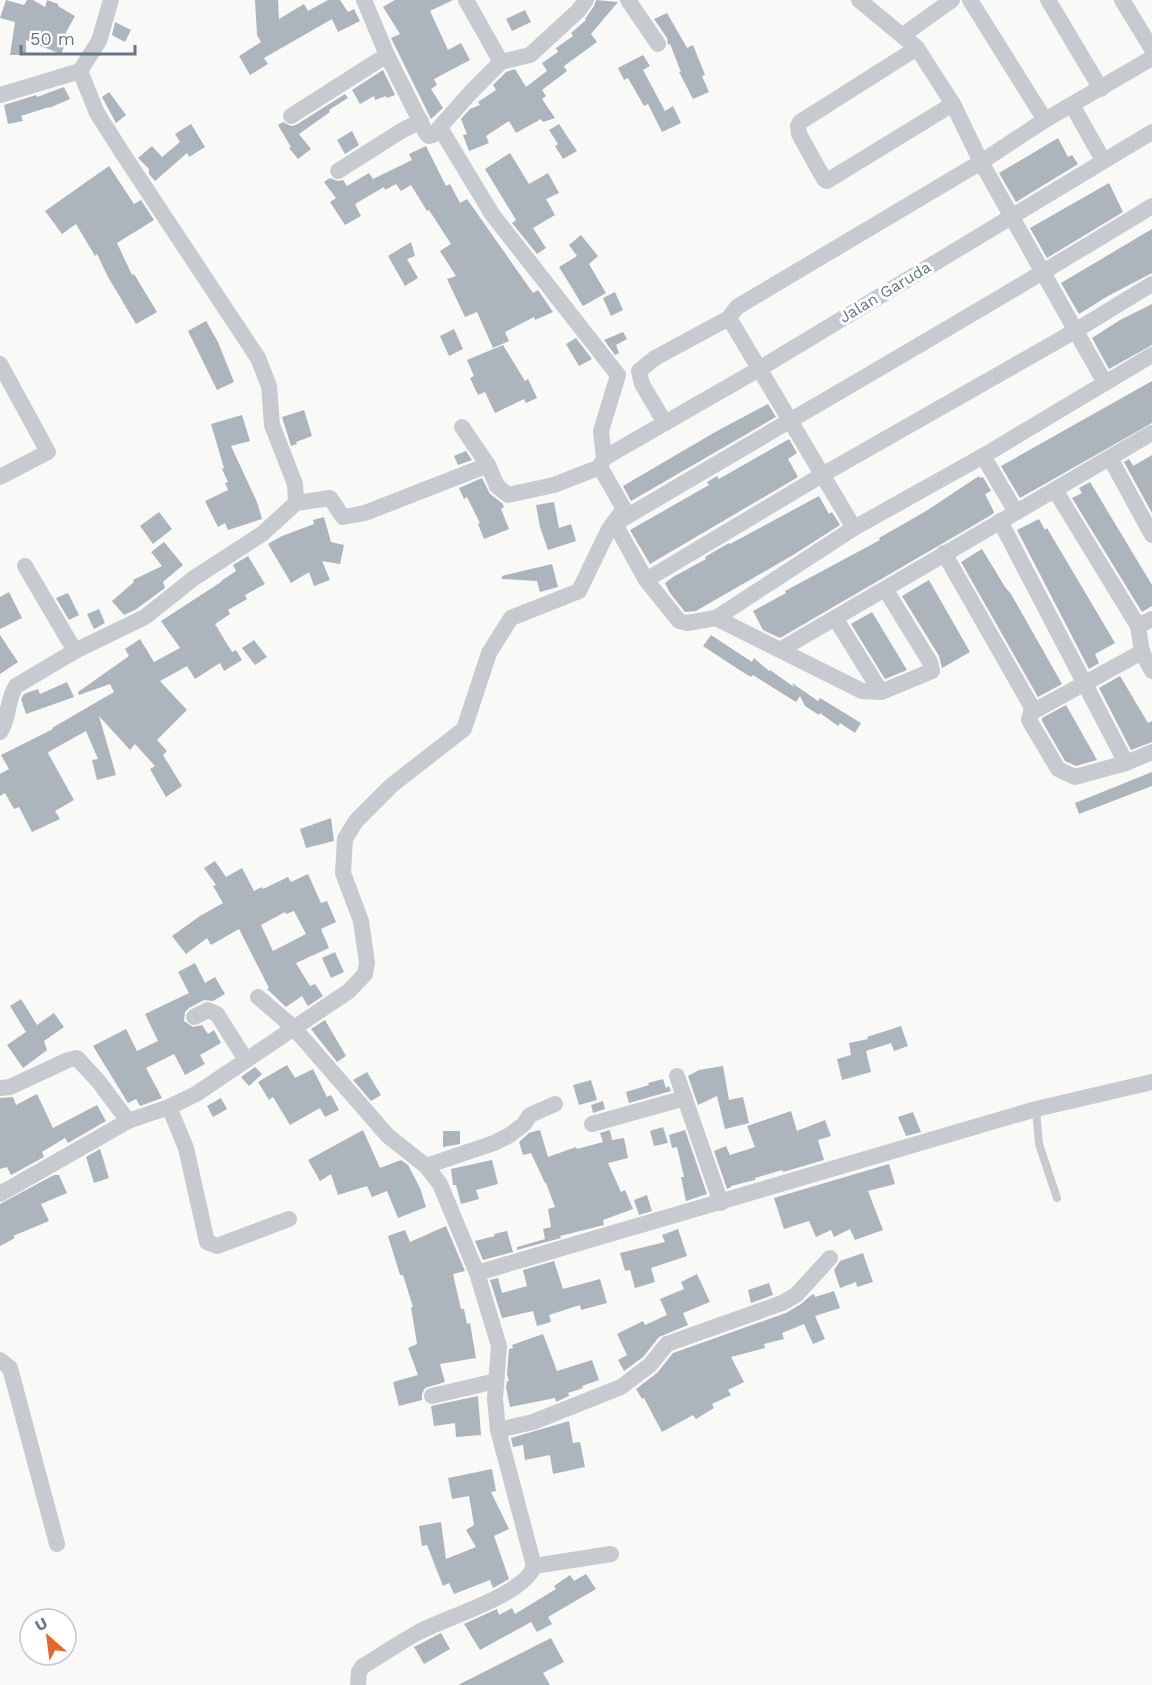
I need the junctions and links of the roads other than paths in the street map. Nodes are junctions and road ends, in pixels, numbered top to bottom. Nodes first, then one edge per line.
1 (111, 0) edge
2 (364, 0) edge
3 (466, 0) edge
4 (586, 0) edge
5 (628, 0) edge
6 (859, 0) edge
7 (952, 0) edge
8 (970, 0) edge
9 (1048, 0) edge
10 (1122, 0) edge
11 (903, 35) junction
12 (657, 44) dead end
13 (917, 48) junction
14 (1152, 49) edge
15 (387, 55) junction
16 (1152, 58) edge
17 (501, 62) junction
18 (80, 71) junction
19 (1101, 88) junction
20 (0, 95) edge
21 (953, 104) junction
22 (1072, 105) junction
23 (291, 116) dead end
24 (1045, 120) junction
25 (421, 121) junction
26 (441, 128) junction
27 (1152, 132) edge
28 (1103, 160) junction
29 (981, 162) junction
30 (338, 171) dead end
31 (1152, 206) edge
32 (1011, 216) junction
33 (1043, 273) junction
34 (1152, 284) edge
35 (729, 318) junction
36 (1075, 331) junction
37 (1152, 355) edge
38 (0, 364) edge
39 (759, 369) junction
40 (1105, 383) junction
41 (789, 419) junction
42 (665, 423) junction
43 (462, 427) dead end
44 (1152, 433) edge
45 (983, 456) junction
46 (1110, 458) junction
47 (602, 462) junction
48 (488, 465) junction
49 (822, 475) junction
50 (0, 477) edge
51 (1055, 490) junction
52 (296, 503) junction
53 (1016, 512) junction
54 (1000, 521) junction
55 (613, 524) junction
56 (854, 528) junction
57 (1152, 535) edge
58 (944, 553) junction
59 (25, 566) dead end
60 (646, 580) junction
61 (885, 589) junction
62 (716, 618) junction
63 (835, 618) junction
64 (1145, 622) edge
65 (780, 650) junction
66 (75, 651) junction
67 (1142, 652) junction
68 (1152, 670) edge
69 (1085, 683) junction
70 (881, 693) junction
71 (1034, 711) junction
72 (2, 724) edge
73 (1152, 752) edge
74 (1126, 763) junction
75 (258, 997) dead end
76 (194, 1017) dead end
77 (293, 1027) junction
78 (246, 1060) junction
79 (678, 1076) dead end
80 (1152, 1082) edge
81 (0, 1088) edge
82 (685, 1098) junction
83 (555, 1104) dead end
84 (169, 1107) junction
85 (1036, 1109) junction
86 (128, 1121) junction
87 (592, 1124) dead end
88 (426, 1166) junction
89 (0, 1194) edge
90 (1057, 1198) dead end
91 (721, 1203) junction
92 (289, 1219) dead end
93 (830, 1258) dead end
94 (477, 1273) junction
95 (0, 1360) edge
96 (496, 1381) junction
97 (432, 1396) dead end
98 (498, 1430) junction
99 (57, 1544) dead end
100 (611, 1554) dead end
101 (534, 1566) junction
102 (358, 1685) edge

1 - 18 street
2 - 15 street
3 - 17 street
4 - 17 street
5 - 12 street
6 - 11 street
7 - 11 street
8 - 24 street
9 - 19 street
10 - 14 street
11 - 13 street
13 - 21 street
13 - 21 street
15 - 23 street
15 - 25 street
16 - 19 street
17 - 26 street
18 - 20 street
18 - 52 street
19 - 22 street
21 - 29 street
22 - 24 street
22 - 28 street
24 - 29 street
25 - 26 street
25 - 30 street
26 - 47 street
27 - 28 street, Jalan Garuda
28 - 32 street, Jalan Garuda
29 - 32 street
29 - 35 street
31 - 33 street
32 - 33 street
32 - 39 street, Jalan Garuda
33 - 36 street
33 - 41 street
34 - 36 street
35 - 39 street
35 - 42 street
36 - 40 street
36 - 49 street
37 - 40 street
38 - 50 street
39 - 41 street
39 - 42 street, Jalan Garuda
40 - 45 street
41 - 49 street
41 - 55 street
42 - 47 street, Jalan Garuda
43 - 48 street
44 - 46 street
45 - 53 street
45 - 56 street
46 - 51 street
46 - 57 street
47 - 48 street, Jalan Garuda
47 - 55 street
48 - 52 street
49 - 56 street
49 - 60 street
51 - 53 street
51 - 64 street
52 - 66 street
53 - 54 street
54 - 58 street
54 - 69 street
55 - 60 street
55 - 77 street
56 - 62 street
58 - 61 street
58 - 71 street
59 - 66 street
60 - 62 street
61 - 63 street
61 - 70 street
62 - 65 street
63 - 65 street
63 - 70 street
64 - 67 street
65 - 70 street
66 - 72 street
67 - 68 street
67 - 69 street
69 - 71 street
69 - 74 street
71 - 74 street
73 - 74 street
75 - 77 street
76 - 78 street
77 - 78 street
77 - 88 street
78 - 84 street
79 - 82 street
80 - 85 street
81 - 86 street
82 - 87 street
82 - 91 street
83 - 88 street
84 - 86 street
84 - 92 street
85 - 90 lane
85 - 91 street
86 - 89 street
88 - 94 street
91 - 94 street
93 - 98 street
94 - 96 street
95 - 99 street
96 - 97 street
96 - 98 street
98 - 101 street
100 - 101 street
101 - 102 street

